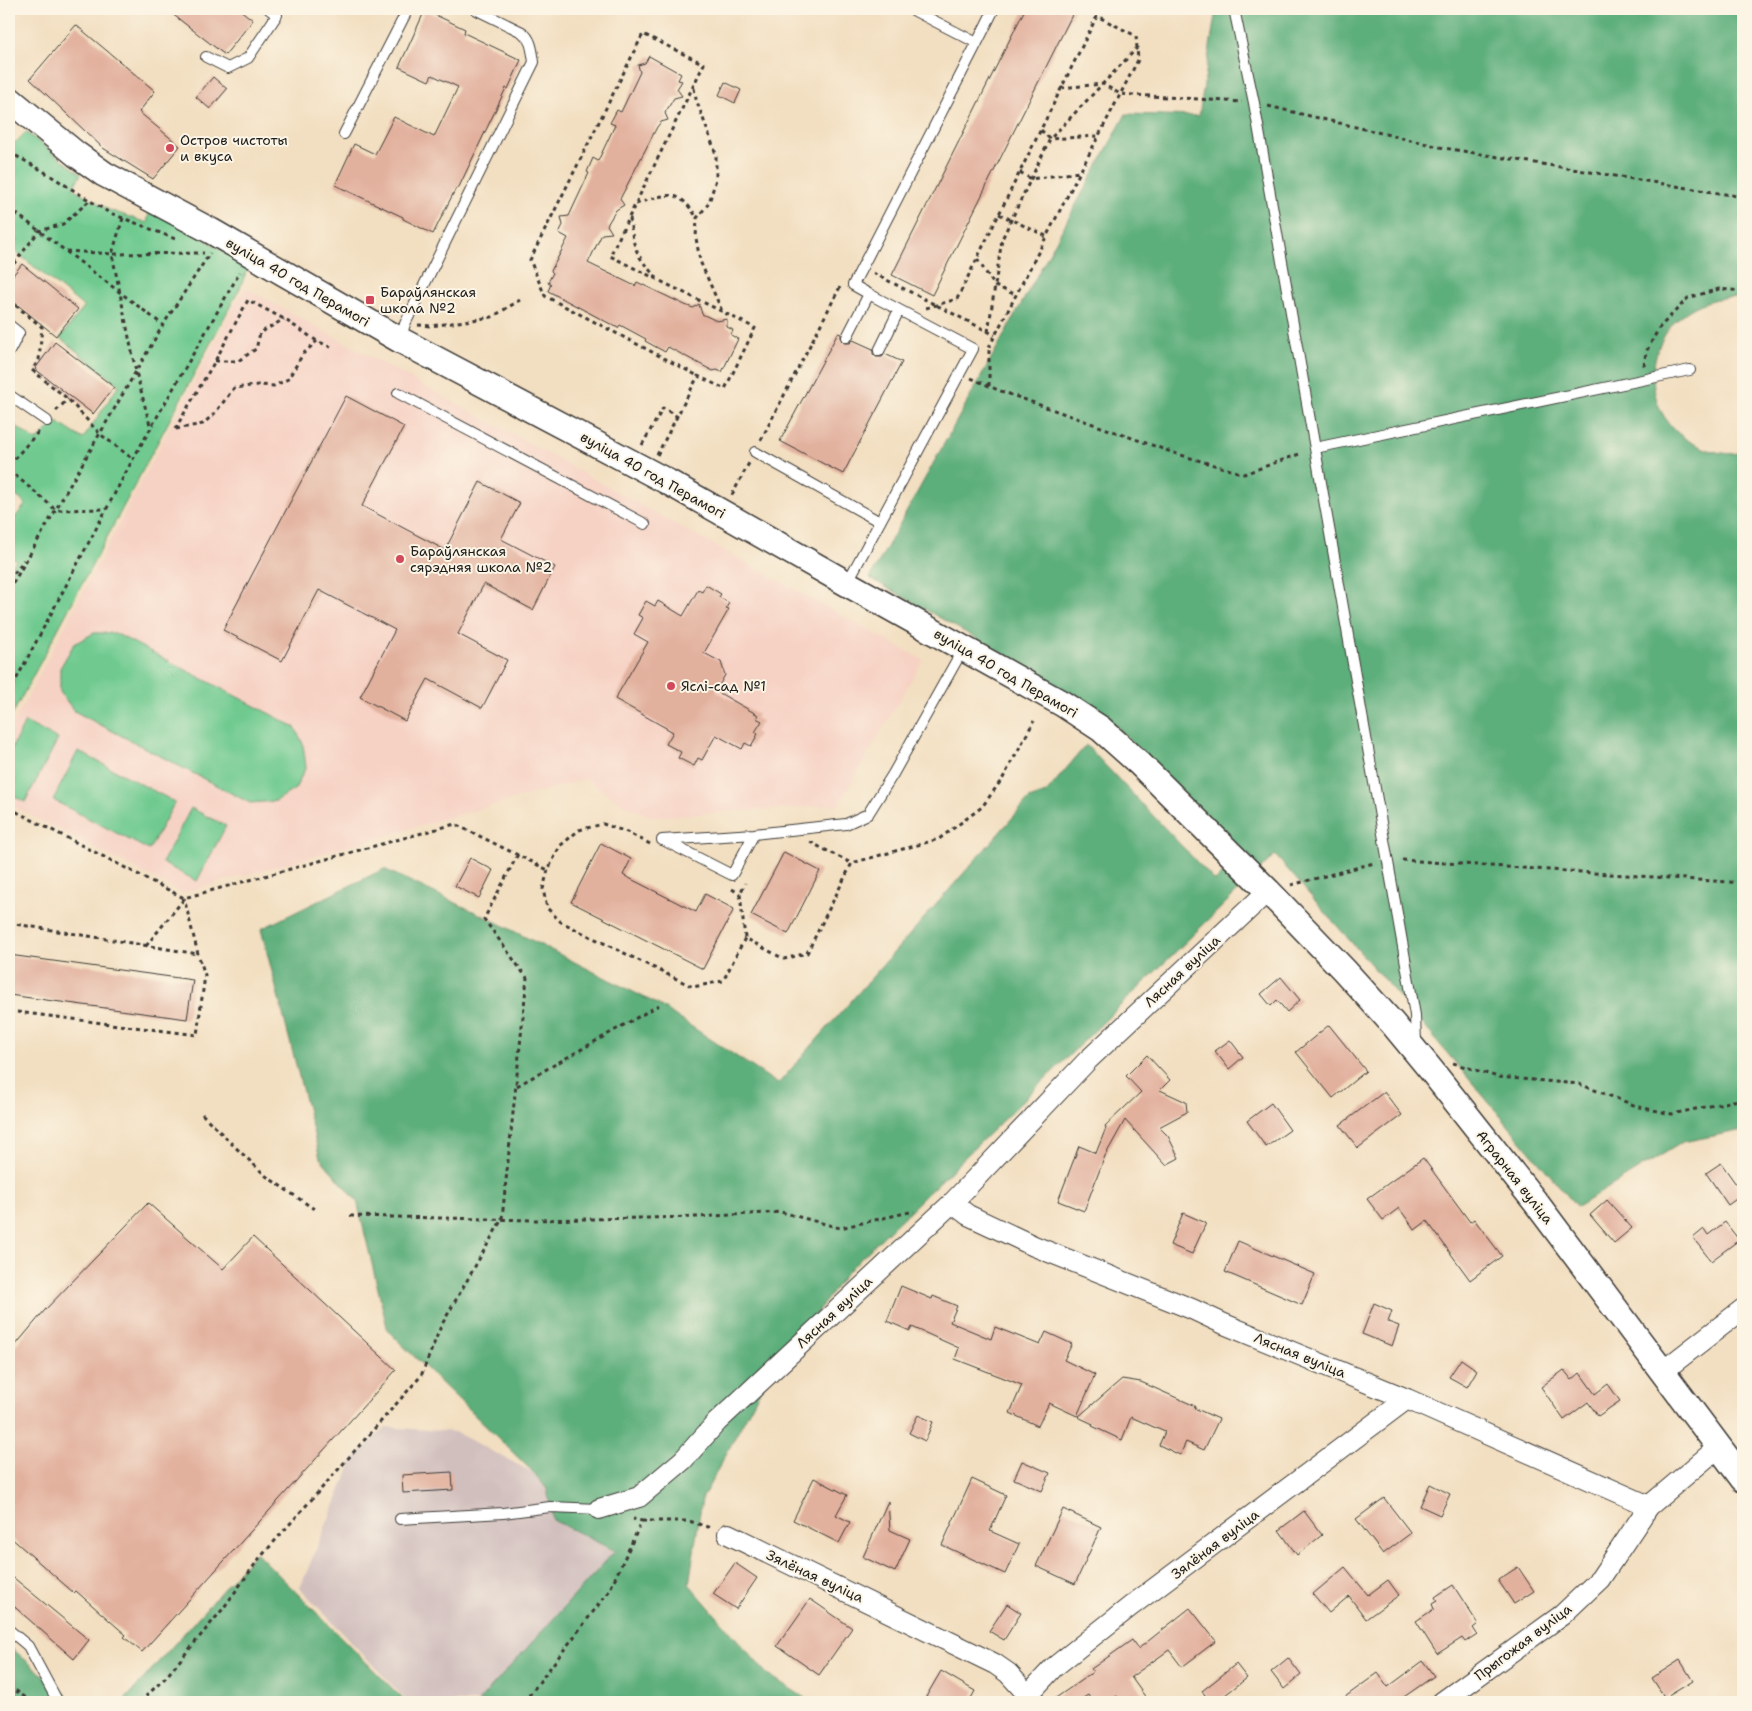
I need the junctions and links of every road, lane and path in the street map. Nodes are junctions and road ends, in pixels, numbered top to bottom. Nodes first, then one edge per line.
1 (269, 9) edge
2 (408, 9) edge
3 (475, 9) edge
4 (911, 9) edge
5 (994, 9) edge
6 (1234, 9) edge
7 (977, 43) junction
8 (1137, 48) junction
9 (206, 57) dead end
10 (1103, 84) junction
11 (694, 86) junction
12 (1061, 88) junction
13 (1120, 94) junction
14 (9, 99) edge
15 (1254, 103) junction
16 (1041, 130) junction
17 (344, 134) dead end
18 (1099, 136) junction
19 (1050, 140) junction
20 (9, 152) edge
21 (1020, 172) junction
22 (1080, 172) junction
23 (1032, 179) junction
24 (1743, 196) edge
25 (90, 200) junction
26 (635, 204) junction
27 (9, 208) edge
28 (999, 214) junction
29 (629, 216) junction
30 (123, 218) junction
31 (697, 218) junction
32 (1012, 220) junction
33 (39, 231) junction
34 (1046, 236) junction
35 (185, 243) dead end
36 (202, 249) dead end
37 (66, 251) junction
38 (210, 253) junction
39 (112, 254) junction
40 (976, 260) junction
41 (862, 267) junction
42 (242, 269) dead end
43 (9, 270) edge
44 (660, 280) junction
45 (995, 286) junction
46 (118, 291) junction
47 (1743, 291) edge
48 (869, 294) junction
49 (1016, 295) junction
50 (9, 300) edge
51 (520, 300) dead end
52 (936, 305) junction
53 (899, 310) junction
54 (722, 311) junction
55 (284, 319) junction
56 (9, 325) edge
57 (163, 325) junction
58 (431, 326) dead end
59 (988, 332) junction
60 (995, 335) junction
61 (847, 337) dead end
62 (400, 340) junction
63 (317, 341) junction
64 (331, 347) dead end
65 (989, 347) junction
66 (878, 351) dead end
67 (9, 352) edge
68 (985, 355) dead end
69 (215, 361) junction
70 (1690, 370) dead end
71 (976, 371) dead end
72 (136, 372) junction
73 (960, 373) junction
74 (698, 376) junction
75 (972, 379) junction
76 (1641, 381) junction
77 (989, 386) junction
78 (398, 393) dead end
79 (9, 395) edge
80 (678, 417) junction
81 (47, 422) dead end
82 (151, 429) junction
83 (100, 434) junction
84 (1315, 448) junction
85 (754, 452) dead end
86 (133, 459) junction
87 (644, 460) junction
88 (9, 470) edge
89 (106, 509) junction
90 (56, 510) junction
91 (880, 522) junction
92 (645, 524) dead end
93 (32, 550) junction
94 (9, 580) edge
95 (846, 584) junction
96 (9, 590) edge
97 (963, 648) junction
98 (9, 693) edge
99 (1034, 721) dead end
100 (9, 808) edge
101 (754, 834) junction
102 (808, 840) dead end
103 (653, 846) dead end
104 (518, 854) junction
105 (1388, 859) junction
106 (852, 863) junction
107 (548, 870) junction
108 (749, 876) dead end
109 (1743, 882) edge
110 (731, 889) dead end
111 (1268, 891) junction
112 (740, 894) junction
113 (184, 898) junction
114 (9, 923) edge
115 (745, 938) junction
116 (146, 946) junction
117 (198, 954) junction
118 (660, 1005) dead end
119 (9, 1011) edge
120 (1416, 1052) junction
121 (1452, 1063) dead end
122 (516, 1086) junction
123 (1743, 1099) edge
124 (202, 1114) dead end
125 (952, 1203) junction
126 (314, 1209) dead end
127 (914, 1211) dead end
128 (350, 1216) dead end
129 (502, 1220) junction
130 (1743, 1309) edge
131 (1663, 1371) junction
132 (1407, 1400) junction
133 (1720, 1446) junction
134 (1743, 1479) edge
135 (1649, 1506) junction
136 (598, 1509) junction
137 (400, 1518) dead end
138 (642, 1521) junction
139 (728, 1534) joint
140 (9, 1630) edge
141 (9, 1686) edge
142 (1027, 1699) edge
143 (32, 1702) edge
144 (58, 1702) edge
145 (140, 1702) edge
146 (524, 1702) edge
147 (1442, 1702) edge

1 - 9 lane
2 - 17 lane
3 - 62 lane
4 - 7 lane
5 - 7 lane
6 - 15 lane
7 - 41 lane
8 - 10 path
8 - 12 path
8 - 13 path
10 - 12 path
10 - 13 path
10 - 19 path
11 - 26 path
11 - 31 path
11 - 74 path
12 - 16 path
13 - 15 path
13 - 18 path
14 - 62 street, вуліца 40 год Перамогі
15 - 24 path
15 - 84 lane
16 - 19 path
16 - 21 path
18 - 19 path
18 - 22 path
19 - 23 path
20 - 25 path
21 - 23 path
21 - 28 path
22 - 23 path
22 - 34 path
23 - 32 path
25 - 30 path
25 - 33 path
26 - 29 path
26 - 31 path
27 - 33 path
28 - 32 path
28 - 40 path
29 - 44 path
29 - 44 path
30 - 35 path
30 - 39 path
31 - 54 path
32 - 34 path
32 - 45 path
33 - 37 path
33 - 43 path
34 - 49 path
36 - 38 path
37 - 39 path
37 - 46 path
38 - 39 path
38 - 57 path
39 - 46 path
40 - 45 path
40 - 52 path
41 - 48 lane
41 - 52 path
42 - 82 path
44 - 54 path
45 - 49 path
45 - 59 path
46 - 57 path
46 - 72 path
47 - 76 path
48 - 53 lane
48 - 61 lane
49 - 60 path
50 - 83 path
51 - 58 path
52 - 59 path
53 - 66 lane
53 - 73 lane
54 - 74 path
55 - 63 path
55 - 69 path
55 - 69 path
56 - 67 lane
57 - 72 path
59 - 60 path
60 - 65 path
62 - 87 street, вуліца 40 год Перамогі
63 - 64 path
63 - 69 path
65 - 68 path
65 - 77 path
70 - 76 lane
71 - 75 path
72 - 82 path
72 - 83 path
73 - 75 path
73 - 91 lane
74 - 80 path
75 - 77 path
76 - 84 lane
77 - 84 path
78 - 92 lane
79 - 81 lane
80 - 87 path
80 - 87 path
82 - 86 path
83 - 86 path
83 - 90 path
84 - 105 lane
85 - 91 lane
86 - 89 path
87 - 95 street, вуліца 40 год Перамогі
88 - 90 path
89 - 90 path
89 - 98 path
90 - 93 path
91 - 95 lane
93 - 94 path
93 - 96 path
95 - 97 street, вуліца 40 год Перамогі
97 - 101 lane
97 - 111 street, вуліца 40 год Перамогі
99 - 106 path
100 - 113 path
101 - 101 lane
102 - 106 path
103 - 107 path
104 - 107 path
104 - 113 path
104 - 122 path
105 - 109 path
105 - 111 path
105 - 120 lane
106 - 115 path
107 - 115 path
108 - 112 path
110 - 112 path
111 - 120 street, Аграрная вуліца
111 - 125 street, Лясная вуліца
112 - 115 path
113 - 116 path
113 - 117 path
114 - 116 path
116 - 117 path
117 - 119 path
118 - 122 path
120 - 131 street, Аграрная вуліца
121 - 123 path
122 - 129 path
124 - 126 path
125 - 132 street, Лясная вуліца
125 - 136 street, Лясная вуліца
127 - 129 path
128 - 129 path
129 - 145 path
130 - 131 street
131 - 133 street, Аграрная вуліца
132 - 135 street, Лясная вуліца
132 - 142 street, Зялёная вуліца
133 - 134 street, Аграрная вуліца
133 - 135 street, Прыгожая вуліца
135 - 147 street, Прыгожая вуліца
136 - 137 lane
136 - 138 path
138 - 139 path
138 - 146 path
139 - 142 street, Зялёная вуліца
140 - 144 lane
141 - 143 path

